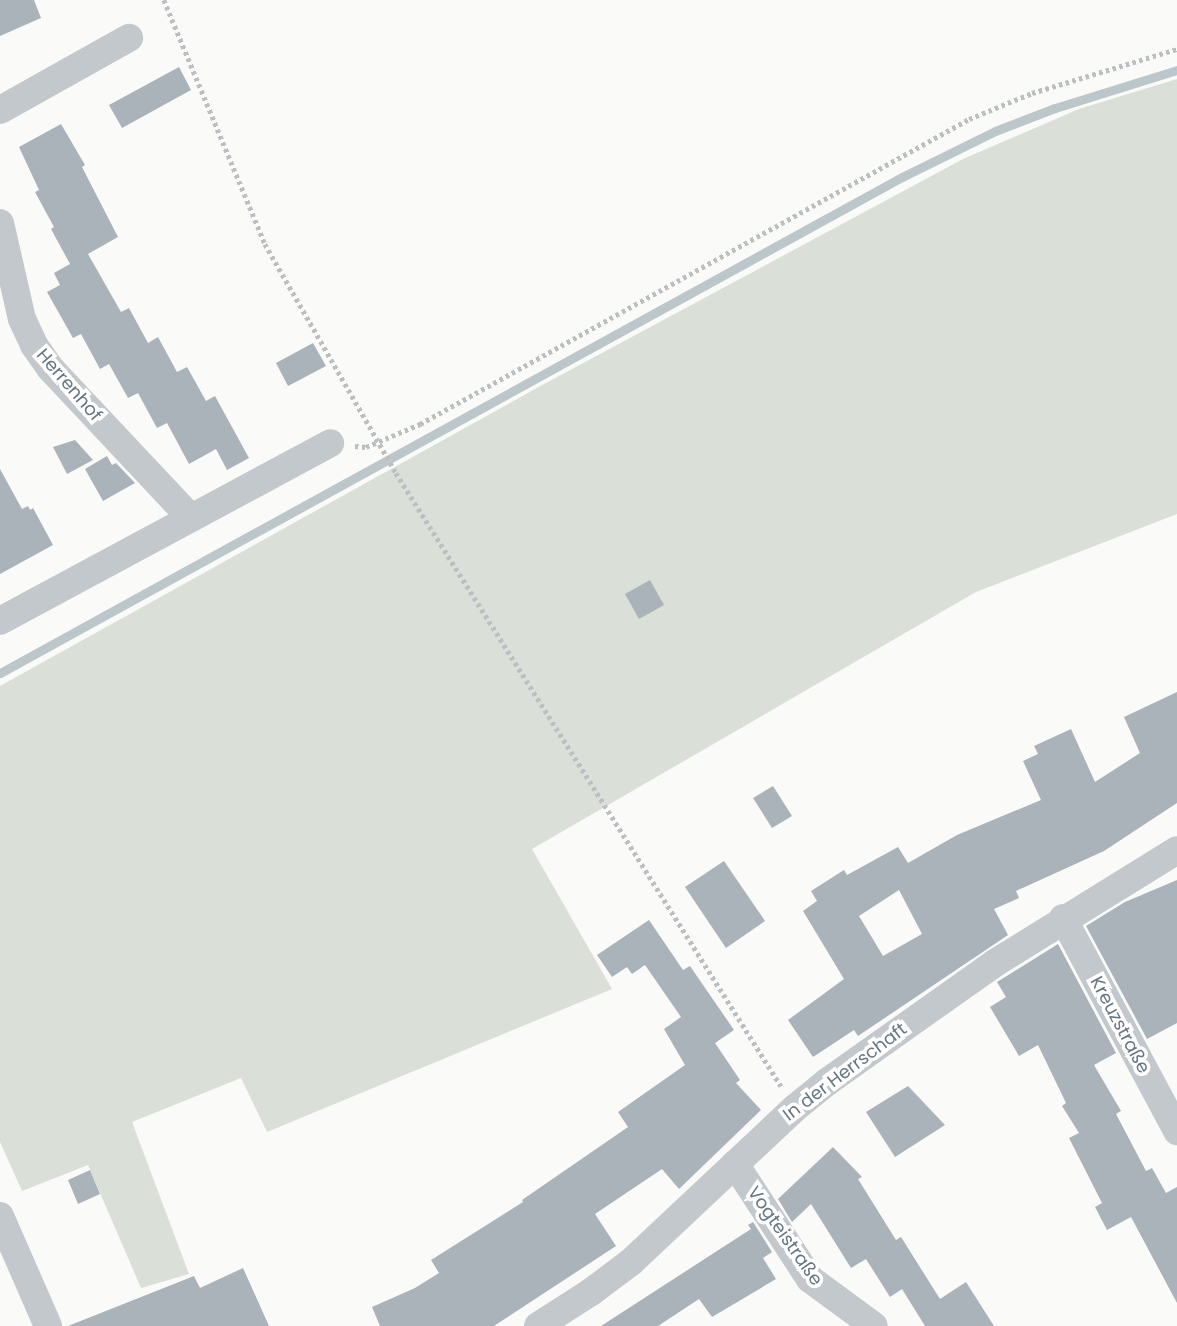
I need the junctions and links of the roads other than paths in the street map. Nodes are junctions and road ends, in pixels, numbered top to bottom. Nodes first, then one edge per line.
1 (129, 38) dead end
2 (0, 110) edge
3 (0, 223) edge
4 (330, 443) dead end
5 (191, 518) junction
6 (0, 621) edge
7 (1177, 850) edge
8 (1063, 918) junction
9 (1177, 1131) edge
10 (735, 1164) junction
11 (0, 1216) edge
12 (48, 1326) edge
13 (538, 1326) edge
14 (874, 1326) edge

1 - 2 street
3 - 5 street, Herrenhof
4 - 5 street
5 - 6 street
7 - 8 street, In der Herrschaft
8 - 9 street, Kreuzstraße
8 - 10 street, In der Herrschaft
10 - 13 street, In der Herrschaft
10 - 14 street, Vogteistraße
11 - 12 street

